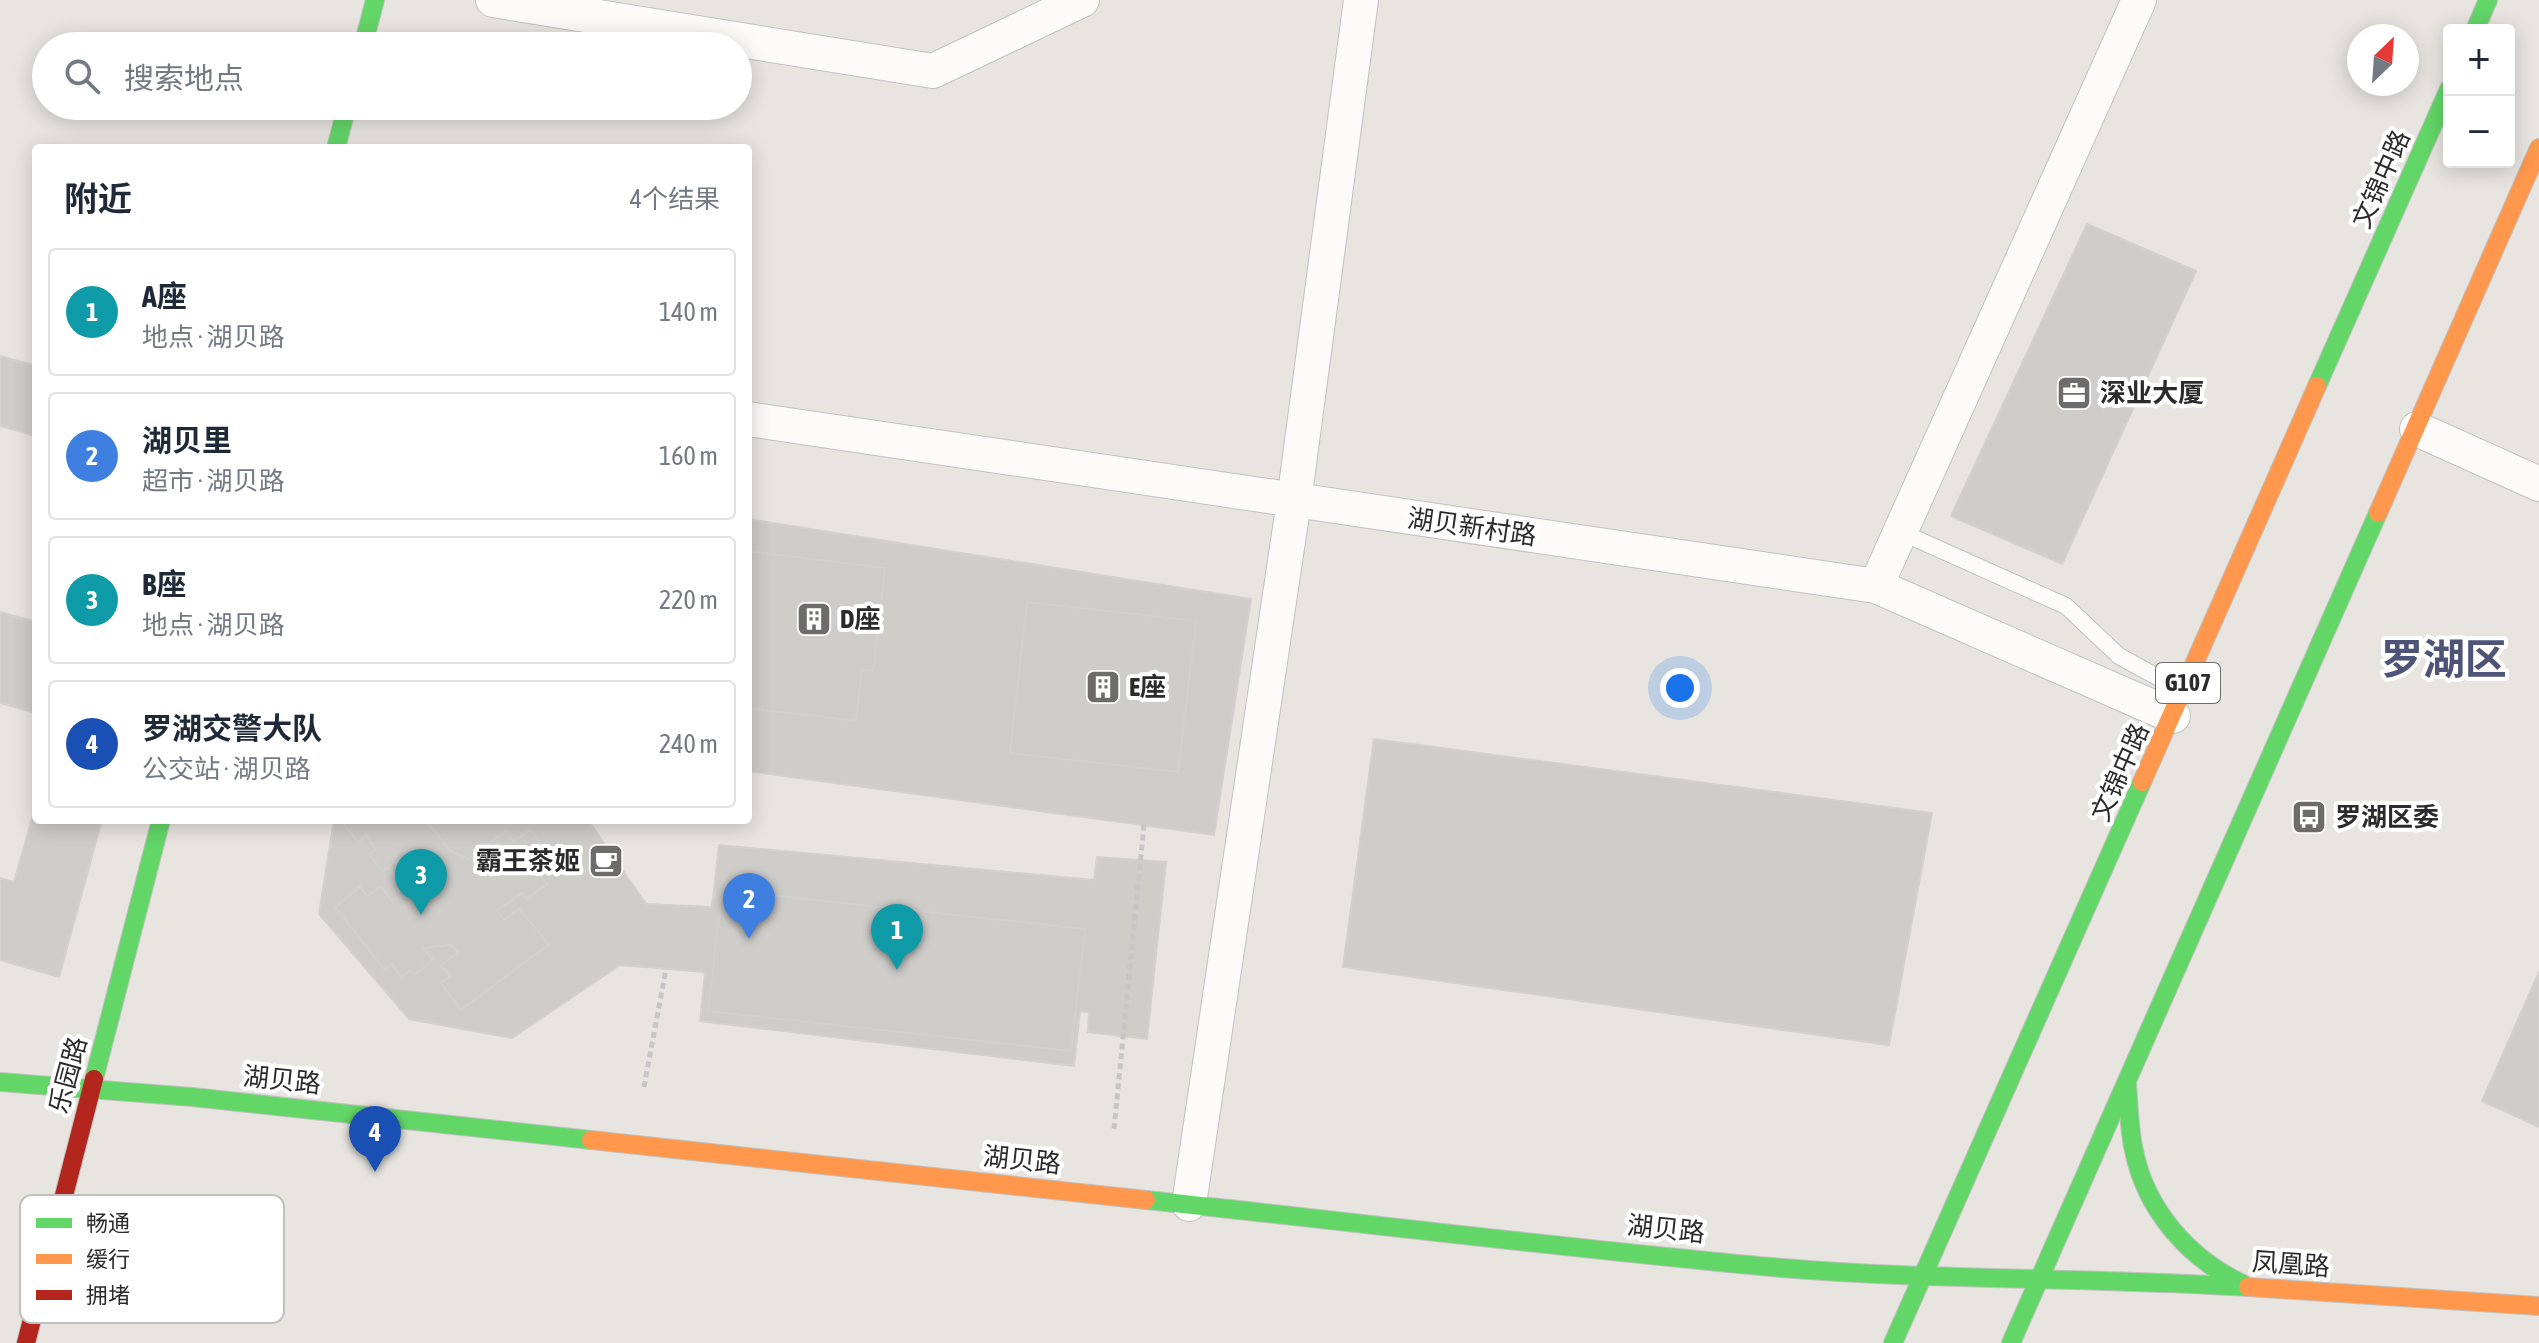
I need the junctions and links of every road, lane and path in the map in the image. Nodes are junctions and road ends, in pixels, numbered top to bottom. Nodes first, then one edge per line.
1 (375, 0) edge
2 (493, 0) edge
3 (1082, 0) edge
4 (1361, 0) edge
5 (2139, 0) edge
6 (2488, 0) edge
7 (2478, 24) edge
8 (367, 32) edge
9 (691, 32) edge
10 (752, 42) edge
11 (2446, 96) edge
12 (343, 120) edge
13 (337, 144) edge
14 (2539, 148) edge
15 (752, 420) edge
16 (2417, 429) junction
17 (2539, 484) edge
18 (1294, 501) junction
19 (1901, 532) junction
20 (1876, 586) junction
21 (2179, 704) junction
22 (160, 824) edge
23 (1144, 825) dead end
24 (666, 969) dead end
25 (0, 1082) edge
26 (2127, 1084) junction
27 (644, 1087) dead end
28 (92, 1088) junction
29 (1114, 1129) dead end
30 (64, 1195) edge
31 (1189, 1204) junction
32 (1923, 1276) junction
33 (2039, 1281) junction
34 (2257, 1288) junction
35 (2539, 1306) edge
36 (31, 1323) edge
37 (26, 1343) edge
38 (1893, 1343) edge
39 (2011, 1343) edge

1 - 8 main road
2 - 9 street
3 - 10 street
4 - 18 street
5 - 19 street
6 - 7 main road
11 - 21 main road, 文锦中路 / G107
12 - 13 main road
14 - 16 main road
15 - 18 street, 湖贝新村路
16 - 17 street
16 - 26 main road
18 - 20 street, 湖贝新村路
18 - 31 street
19 - 20 street
19 - 21 lane
20 - 21 street, 湖贝新村路
21 - 32 main road, 文锦中路 / G107
22 - 28 main road, 乐园路
23 - 29 path
24 - 27 path
25 - 28 main road, 湖贝路
26 - 33 main road
26 - 34 main road
28 - 30 main road, 乐园路
28 - 31 main road, 湖贝路
31 - 32 main road, 湖贝路
32 - 33 main road, 湖贝路
32 - 38 main road, 文锦中路 / G107
33 - 34 main road, 凤凰路
33 - 39 main road
34 - 35 main road, 凤凰路
36 - 37 main road, 乐园路

